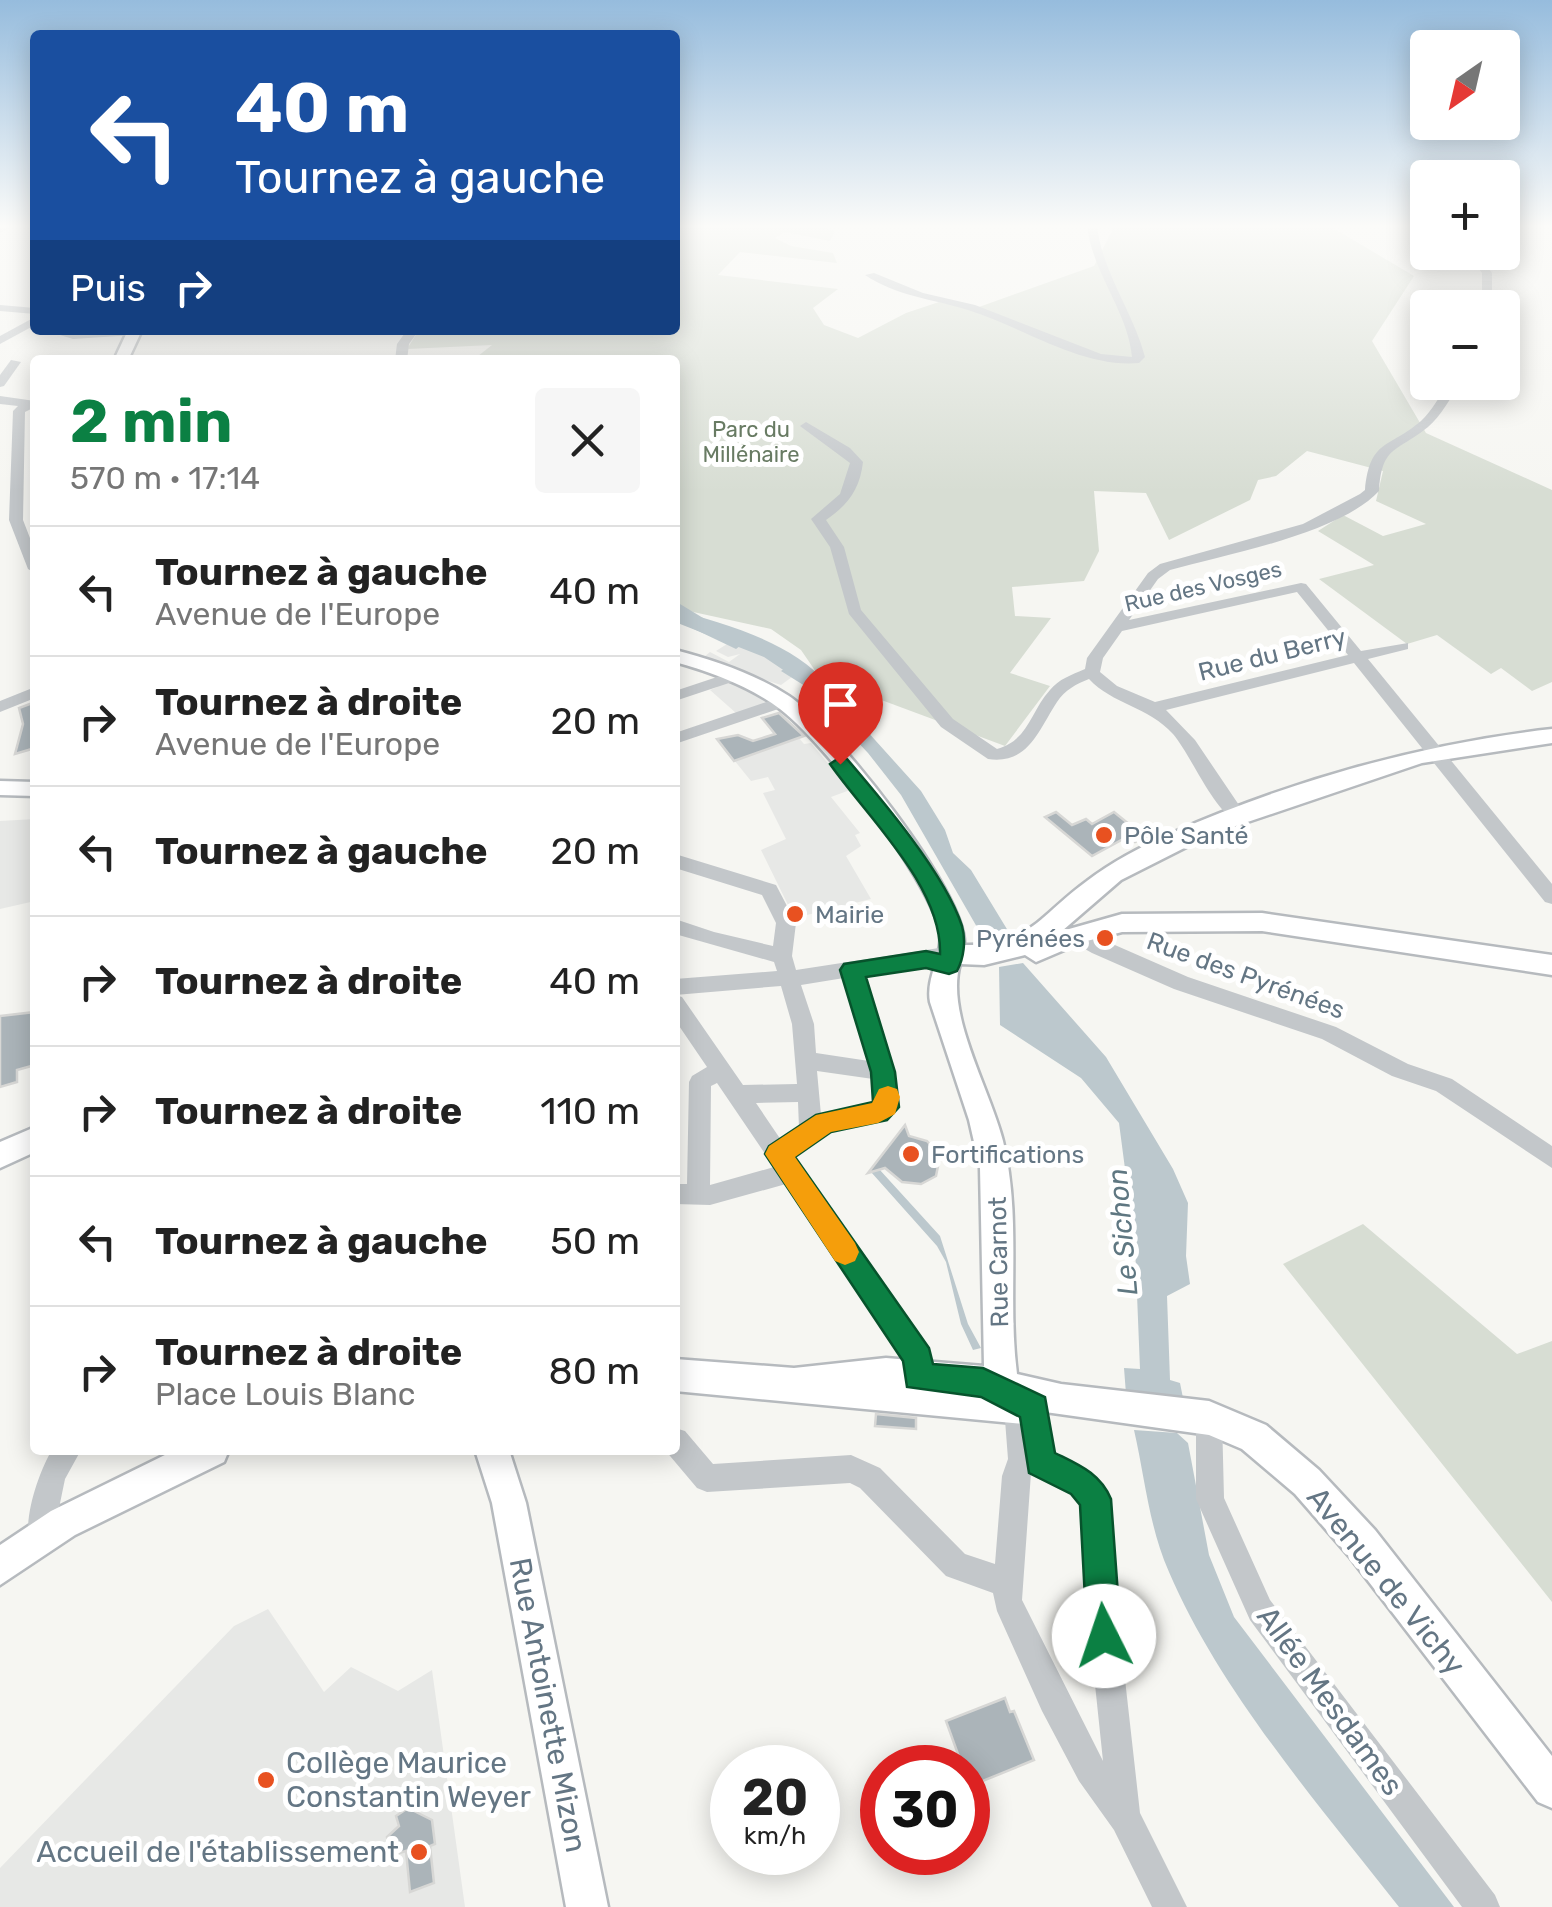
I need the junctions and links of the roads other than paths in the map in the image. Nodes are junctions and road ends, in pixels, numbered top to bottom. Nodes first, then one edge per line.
1 (991, 314) edge
2 (1124, 314) edge
3 (30, 323) edge
4 (0, 340) edge
5 (15, 362) dead end
6 (0, 383) edge
7 (0, 400) edge
8 (1442, 400) edge
9 (30, 404) edge
10 (30, 405) edge
11 (806, 426) dead end
12 (30, 438) edge
13 (18, 444) junction
14 (30, 556) edge
15 (1116, 628) junction
16 (1402, 646) dead end
17 (680, 657) edge
18 (1359, 658) junction
19 (1092, 672) junction
20 (732, 677) junction
21 (30, 694) edge
22 (680, 694) edge
23 (781, 702) junction
24 (0, 708) edge
25 (1153, 708) junction
26 (1552, 736) edge
27 (680, 737) edge
28 (1436, 753) junction
29 (1, 788) edge
30 (30, 791) edge
31 (1237, 816) junction
32 (680, 863) edge
33 (1552, 897) edge
34 (1072, 906) junction
35 (680, 928) edge
36 (1076, 934) junction
37 (1026, 952) junction
38 (957, 960) junction
39 (785, 966) junction
40 (1552, 966) edge
41 (852, 970) junction
42 (680, 986) edge
43 (680, 1010) edge
44 (806, 1060) junction
45 (720, 1070) junction
46 (883, 1072) junction
47 (810, 1093) junction
48 (737, 1094) junction
49 (811, 1132) junction
50 (30, 1141) edge
51 (0, 1156) edge
52 (1552, 1158) edge
53 (784, 1164) junction
54 (686, 1195) edge
55 (680, 1376) edge
56 (917, 1388) junction
57 (1028, 1401) junction
58 (1195, 1416) junction
59 (680, 1447) edge
60 (64, 1455) edge
61 (202, 1455) edge
62 (494, 1455) edge
63 (508, 1455) edge
64 (1031, 1461) junction
65 (509, 1503) junction
66 (41, 1538) junction
67 (0, 1567) edge
68 (1005, 1582) junction
69 (1103, 1762) junction
70 (1552, 1788) edge
71 (587, 1907) edge
72 (1170, 1907) edge
73 (1483, 1907) edge

1 - 2 street
3 - 4 street
5 - 6 street
7 - 9 street
8 - 15 street
10 - 13 street
11 - 19 street
12 - 13 street
13 - 14 street
15 - 18 street, Rue des Vosges
15 - 19 street
16 - 18 street, Rue du Berry
17 - 20 main road, Rue Carnot
18 - 25 street, Rue du Berry
18 - 28 street
19 - 25 street
20 - 22 street
20 - 23 main road, Rue Carnot
21 - 24 street
23 - 27 street
23 - 38 main road, Rue Carnot
25 - 31 street
26 - 28 main road
28 - 31 main road
28 - 33 street
29 - 30 main road
31 - 34 main road
32 - 39 street
34 - 36 main road
34 - 37 main road
35 - 39 street
36 - 37 main road
36 - 40 main road
36 - 52 street, Rue des Pyrénées
37 - 38 main road
38 - 41 street
38 - 57 main road, Rue Carnot
39 - 41 street
39 - 42 street
39 - 44 street
41 - 46 street
43 - 45 street
44 - 46 street
44 - 47 street
45 - 48 street
45 - 54 street
46 - 49 street
47 - 48 street
47 - 49 street
48 - 53 street
49 - 53 street
50 - 51 main road
53 - 54 street
53 - 56 street
55 - 56 main road, Avenue de Vichy
56 - 57 main road, Avenue de Vichy
57 - 58 main road, Avenue de Vichy
57 - 64 street
58 - 70 main road, Avenue de Vichy
58 - 73 street, Allée Mesdames
59 - 68 street
60 - 66 street
61 - 66 main road
62 - 65 main road, Rue Antoinette Mizon
63 - 65 main road, Rue Antoinette Mizon
64 - 68 street
64 - 69 street
65 - 71 main road, Rue Antoinette Mizon
66 - 67 main road
68 - 69 street
69 - 72 street

